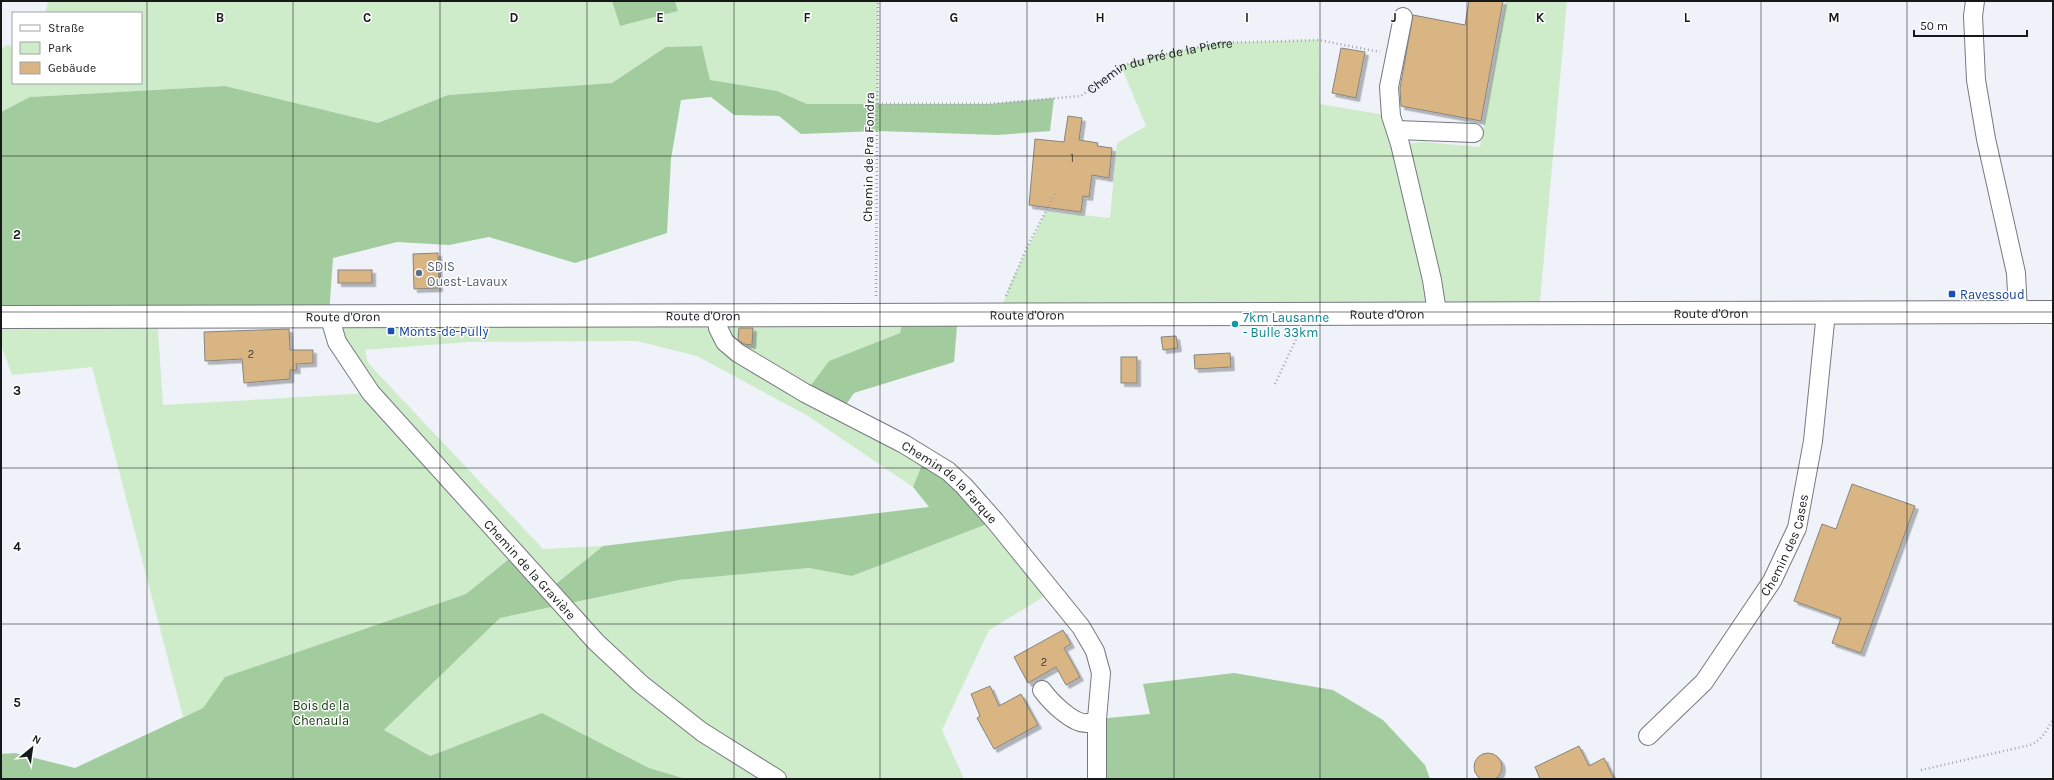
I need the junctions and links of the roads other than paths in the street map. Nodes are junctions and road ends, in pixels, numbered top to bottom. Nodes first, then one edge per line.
1 (1975, 1) edge
2 (1404, 17) dead end
3 (1397, 130) junction
4 (1474, 133) dead end
5 (1438, 312) junction
6 (1826, 312) junction
7 (2018, 312) junction
8 (2053, 312) edge
9 (329, 315) junction
10 (716, 315) junction
11 (1, 317) edge
12 (1042, 690) dead end
13 (1097, 719) junction
14 (1648, 736) dead end
15 (777, 779) edge
16 (1097, 779) edge

1 - 7 street
2 - 3 street
3 - 4 street
3 - 5 street
5 - 6 main road, Route d'Oron
5 - 10 main road, Route d'Oron
6 - 7 main road, Route d'Oron
6 - 14 street, Chemin des Cases
7 - 8 main road, Route d'Oron
9 - 10 main road, Route d'Oron
9 - 11 main road, Route d'Oron
9 - 15 street, Chemin de la Gravière
10 - 13 street, Chemin de la Farque
12 - 13 street
13 - 16 street, Chemin de la Farque

